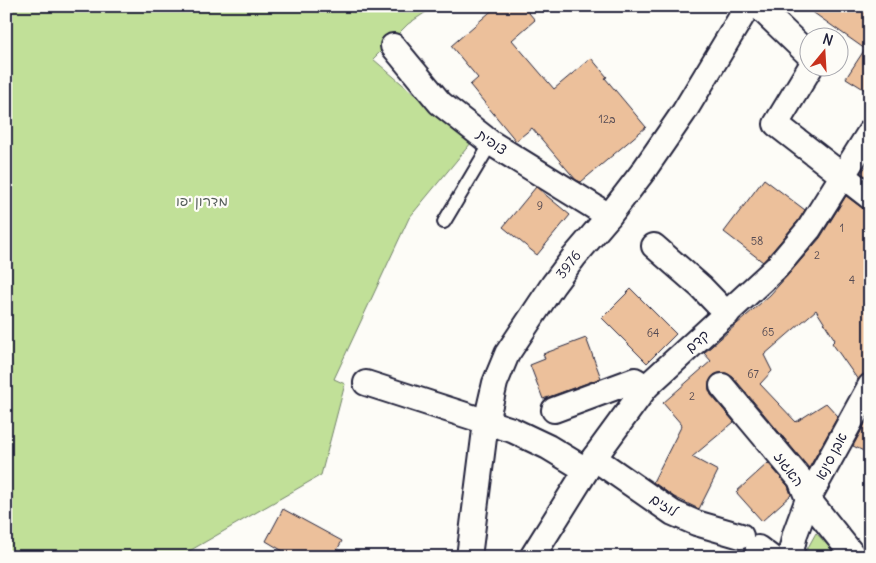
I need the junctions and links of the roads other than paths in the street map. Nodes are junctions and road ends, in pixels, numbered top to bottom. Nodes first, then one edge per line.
1 (748, 6) edge
2 (758, 6) edge
3 (798, 44) edge
4 (394, 46) dead end
5 (804, 78) edge
6 (870, 132) edge
7 (492, 143) junction
8 (842, 176) junction
9 (870, 197) edge
10 (609, 216) junction
11 (444, 222) dead end
12 (654, 246) dead end
13 (726, 314) junction
14 (366, 383) dead end
15 (722, 386) dead end
16 (870, 386) edge
17 (646, 387) junction
18 (554, 410) dead end
19 (486, 422) junction
20 (590, 464) junction
21 (808, 499) junction
22 (756, 547) edge
23 (852, 554) dead end
24 (469, 557) edge
25 (532, 557) edge
26 (790, 557) edge

1 - 10 street, 3976
2 - 3 street
4 - 7 street, צופית
5 - 8 street
6 - 8 street, קדם
7 - 10 street, צופית
7 - 11 lane
8 - 9 street
8 - 13 street, קדם
10 - 19 street, 3976
12 - 13 street
13 - 17 street, קדם
14 - 19 street, לוזים
15 - 21 street, האגוז
16 - 21 street, אבן סינא
17 - 18 street
17 - 20 street, קדם
19 - 20 street, לוזים
19 - 24 street, 3976
20 - 22 street, לוזים
20 - 25 street, קדם
21 - 23 street, האגוז
21 - 26 street, אבן סינא

